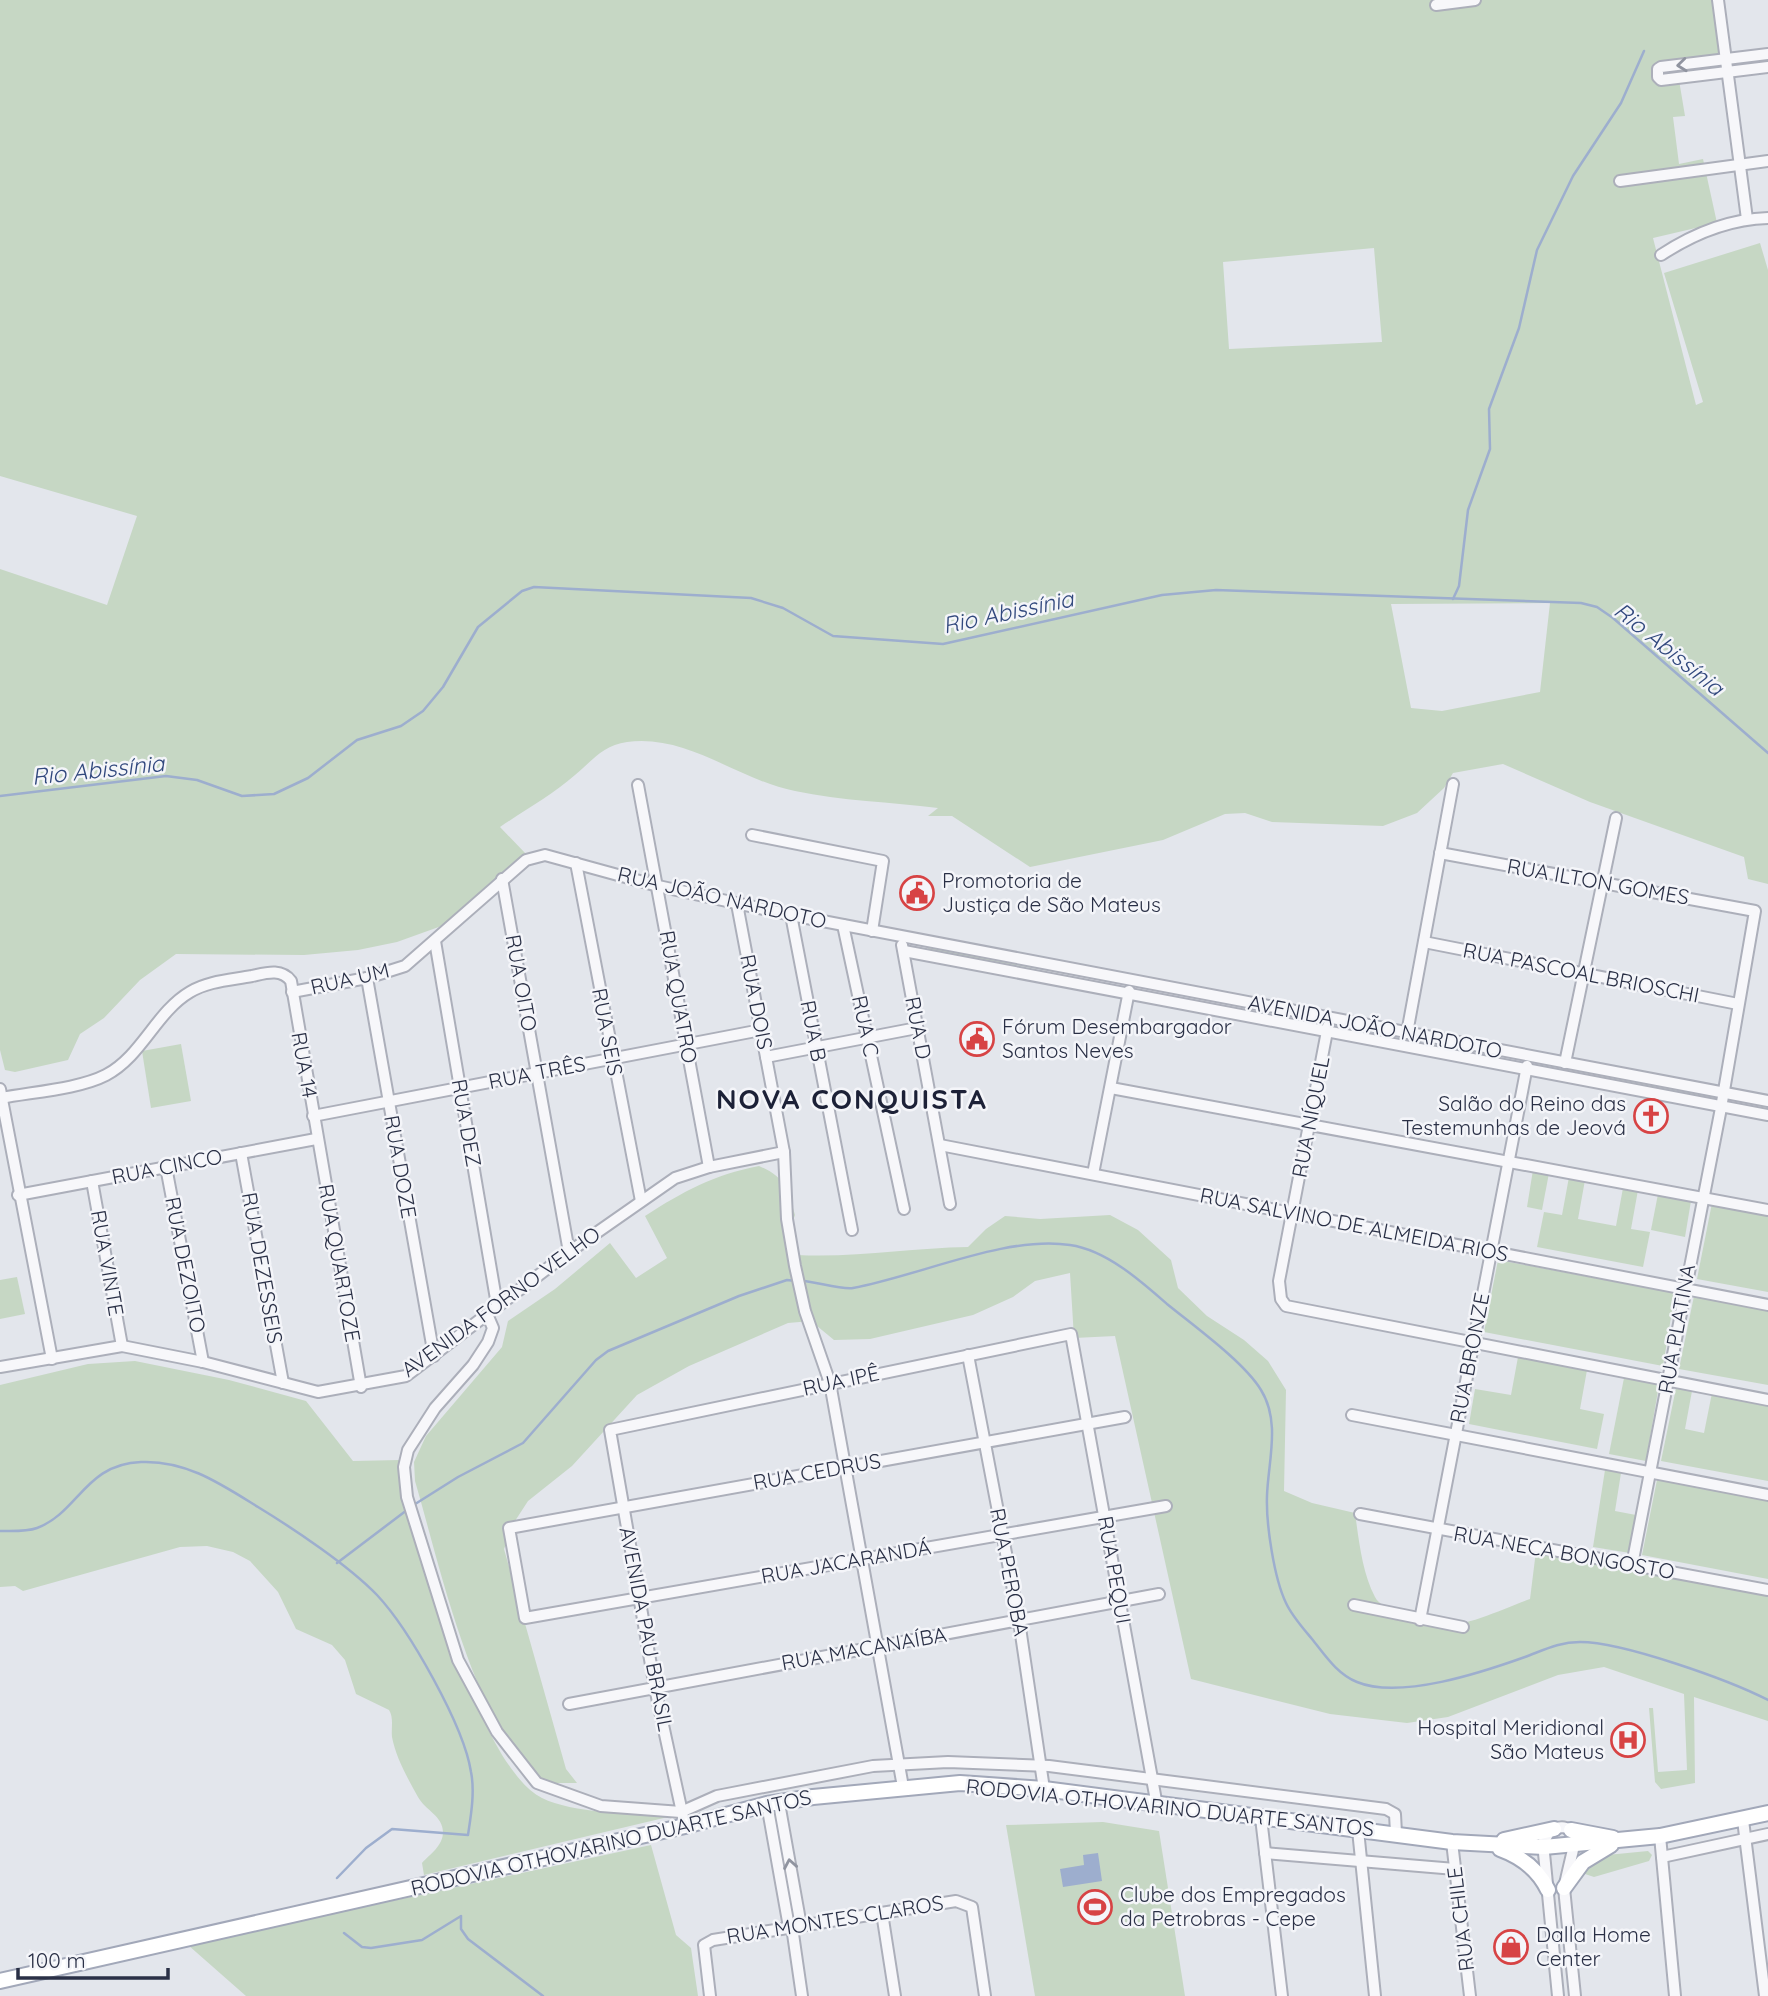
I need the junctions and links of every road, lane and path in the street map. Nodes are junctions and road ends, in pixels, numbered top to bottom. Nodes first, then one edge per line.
1 (1475, 0) edge
2 (1718, 0) edge
3 (1436, 5) dead end
4 (1768, 54) edge
5 (1726, 60) junction
6 (1768, 67) edge
7 (1728, 73) junction
8 (1768, 161) edge
9 (1740, 166) junction
10 (1620, 181) dead end
11 (1768, 218) edge
12 (1747, 219) junction
13 (1661, 255) dead end
14 (1453, 784) dead end
15 (638, 785) dead end
16 (1616, 818) dead end
17 (752, 835) dead end
18 (1440, 853) junction
19 (545, 855) joint
20 (576, 863) junction
21 (502, 879) junction
22 (1602, 883) junction
23 (658, 886) junction
24 (737, 904) junction
25 (1755, 911) joint
26 (791, 915) junction
27 (843, 925) junction
28 (872, 931) junction
29 (901, 936) junction
30 (435, 941) junction
31 (1424, 942) junction
32 (904, 951) junction
33 (1583, 973) junction
34 (367, 978) junction
35 (1130, 981) junction
36 (292, 992) junction
37 (1128, 996) junction
38 (1738, 1004) junction
39 (1330, 1018) junction
40 (917, 1028) junction
41 (761, 1030) junction
42 (1327, 1033) junction
43 (1407, 1033) junction
44 (867, 1038) junction
45 (686, 1044) junction
46 (816, 1047) junction
47 (1529, 1056) junction
48 (766, 1057) junction
49 (612, 1059) junction
50 (1565, 1063) junction
51 (1526, 1070) junction
52 (537, 1073) junction
53 (460, 1088) junction
54 (1111, 1088) junction
55 (1723, 1093) junction
56 (1, 1094) edge
57 (1768, 1101) edge
58 (389, 1102) junction
59 (1721, 1108) junction
60 (1768, 1115) edge
61 (313, 1116) junction
62 (1309, 1123) junction
63 (316, 1139) junction
64 (940, 1145) junction
65 (784, 1152) junction
66 (241, 1153) junction
67 (1510, 1160) junction
68 (166, 1167) junction
69 (709, 1167) junction
70 (14, 1170) junction
71 (0, 1172) edge
72 (1093, 1174) junction
73 (92, 1181) junction
74 (18, 1195) junction
75 (1701, 1198) junction
76 (641, 1201) junction
77 (950, 1203) dead end
78 (904, 1209) dead end
79 (1768, 1210) edge
80 (1293, 1214) junction
81 (852, 1230) dead end
82 (1490, 1251) junction
83 (569, 1252) junction
84 (1685, 1289) junction
85 (498, 1305) junction
86 (1768, 1305) edge
87 (487, 1314) junction
88 (1071, 1334) joint
89 (1474, 1345) junction
90 (122, 1346) junction
91 (968, 1355) junction
92 (434, 1356) junction
93 (52, 1359) junction
94 (203, 1362) junction
95 (0, 1367) edge
96 (1668, 1381) junction
97 (283, 1383) junction
98 (830, 1383) junction
99 (361, 1387) junction
100 (1768, 1400) edge
101 (1352, 1415) dead end
102 (1125, 1417) dead end
103 (1087, 1423) junction
104 (610, 1430) joint
105 (1456, 1435) junction
106 (985, 1442) junction
107 (845, 1467) junction
108 (1650, 1474) junction
109 (1768, 1496) edge
110 (1166, 1506) dead end
111 (623, 1507) junction
112 (1360, 1514) dead end
113 (1105, 1517) junction
114 (1438, 1530) junction
115 (1003, 1535) junction
116 (862, 1559) junction
117 (1633, 1565) junction
118 (1768, 1590) edge
119 (1159, 1594) dead end
120 (639, 1598) junction
121 (1120, 1603) junction
122 (1354, 1605) dead end
123 (525, 1618) joint
124 (1420, 1620) junction
125 (1019, 1621) junction
126 (1463, 1627) dead end
127 (878, 1647) junction
128 (655, 1688) junction
129 (569, 1704) dead end
130 (899, 1765) junction
131 (1041, 1766) junction
132 (1152, 1779) junction
133 (903, 1787) junction
134 (1045, 1789) junction
135 (773, 1803) junction
136 (1157, 1806) junction
137 (1768, 1813) edge
138 (1261, 1818) junction
139 (683, 1819) junction
140 (1743, 1820) junction
141 (1554, 1829) junction
142 (1358, 1830) junction
143 (1571, 1830) junction
144 (1396, 1833) junction
145 (1768, 1834) edge
146 (1660, 1836) junction
147 (1625, 1840) junction
148 (1746, 1840) junction
149 (1452, 1842) junction
150 (1489, 1844) junction
151 (1576, 1846) junction
152 (1544, 1847) junction
153 (1265, 1853) junction
154 (1661, 1857) junction
155 (1362, 1862) junction
156 (1455, 1869) junction
157 (1564, 1888) junction
158 (1548, 1890) junction
159 (882, 1913) junction
160 (794, 1927) junction
161 (0, 1981) edge
162 (710, 1996) edge
163 (802, 1996) edge
164 (895, 1996) edge
165 (985, 1996) edge
166 (1282, 1996) edge
167 (1375, 1996) edge
168 (1470, 1996) edge
169 (1559, 1996) edge
170 (1575, 1996) edge
171 (1675, 1996) edge
172 (1765, 1996) edge

1 - 3 street
2 - 5 street
4 - 5 street
5 - 7 street
5 -> 7 street
6 - 7 street
7 - 9 street
8 - 9 street
9 - 10 street
9 - 12 street
11 - 12 street
12 - 13 street
14 - 18 street
15 - 23 street, RUA QUATRO
16 - 22 street
17 - 28 street
18 - 22 street, RUA ILTON GOMES
18 - 31 street
19 - 20 street, RUA JOÃO NARDOTO
19 - 21 street, RUA UM
20 - 23 street, RUA JOÃO NARDOTO
20 - 49 street, RUA SEIS
21 - 30 street, RUA UM
21 - 52 street, RUA OITO
22 - 25 street, RUA ILTON GOMES
22 - 33 street
23 - 24 street, RUA JOÃO NARDOTO
23 - 45 street, RUA QUATRO
24 - 26 street, RUA JOÃO NARDOTO
24 - 41 street, RUA DOIS
25 - 38 street, RUA PLATINA
26 - 27 street, RUA JOÃO NARDOTO
26 - 46 street, RUA B
27 - 28 street, RUA JOÃO NARDOTO
27 - 44 street, RUA C
28 - 29 street, RUA JOÃO NARDOTO
29 - 32 street, RUA D
29 - 35 street, AVENIDA JOÃO NARDOTO
30 - 34 street, RUA UM
30 - 53 street, RUA DEZ
31 - 33 street, RUA PASCOAL BRIOSCHI
31 - 43 street
32 - 37 street, AVENIDA JOÃO NARDOTO
32 - 40 street, RUA D
33 - 38 street, RUA PASCOAL BRIOSCHI
33 - 50 street
34 - 36 street, RUA UM
34 - 58 street, RUA DOZE
35 - 37 street
35 - 39 street, AVENIDA JOÃO NARDOTO
36 - 56 street, RUA UM
36 - 61 street, RUA 14
37 - 42 street, AVENIDA JOÃO NARDOTO
37 - 54 street
38 - 55 street, RUA PLATINA
39 - 42 street, RUA NÍQUEL
39 - 43 street, AVENIDA JOÃO NARDOTO
40 - 44 street
40 - 64 street, RUA D
41 - 45 street, RUA TRÊS
41 - 48 street, RUA DOIS
42 - 51 street, AVENIDA JOÃO NARDOTO
42 - 62 street, RUA NÍQUEL
43 - 47 street, AVENIDA JOÃO NARDOTO
44 - 46 street
44 - 78 street, RUA C
45 - 49 street, RUA TRÊS
45 - 69 street, RUA QUATRO
46 - 48 street
46 - 81 street, RUA B
47 - 50 street, AVENIDA JOÃO NARDOTO
47 - 51 street, RUA BRONZE
48 - 65 street, RUA DOIS
49 - 52 street, RUA TRÊS
49 - 76 street, RUA SEIS
50 - 55 street, AVENIDA JOÃO NARDOTO
51 - 59 street, AVENIDA JOÃO NARDOTO
51 - 67 street, RUA BRONZE
52 - 53 street, RUA TRÊS
52 - 83 street, RUA OITO
53 - 58 street, RUA TRÊS
53 - 85 street, RUA DEZ
54 - 62 street
54 - 72 street
55 - 57 street, AVENIDA JOÃO NARDOTO
55 - 59 street, RUA PLATINA
56 - 70 street
58 - 61 street, RUA TRÊS
58 - 92 street, RUA DOZE
59 - 60 street, AVENIDA JOÃO NARDOTO
59 - 75 street, RUA PLATINA
61 - 63 street, RUA 14
62 - 67 street
62 - 80 street, RUA NÍQUEL
63 - 66 street, RUA CINCO
63 - 99 street, RUA QUARTOZE
64 - 72 street, RUA SALVINO DE ALMEIDA RIOS
64 - 77 street, RUA D
65 - 69 street, AVENIDA FORNO VELHO
65 - 98 street, RUA DOIS
66 - 68 street, RUA CINCO
66 - 97 street, RUA DEZESSEIS
67 - 75 street
67 - 82 street, RUA BRONZE
68 - 73 street, RUA CINCO
68 - 94 street, RUA DEZOITO
69 - 76 street, AVENIDA FORNO VELHO
70 - 71 street
70 - 74 street
72 - 80 street, RUA SALVINO DE ALMEIDA RIOS
73 - 74 street, RUA CINCO
73 - 90 street, RUA VINTE
74 - 93 street
75 - 79 street
75 - 84 street, RUA PLATINA
76 - 83 street, AVENIDA FORNO VELHO
80 - 82 street, RUA SALVINO DE ALMEIDA RIOS
80 - 89 street, RUA NÍQUEL
82 - 84 street, RUA SALVINO DE ALMEIDA RIOS
82 - 89 street, RUA BRONZE
83 - 85 street, AVENIDA FORNO VELHO
84 - 86 street, RUA SALVINO DE ALMEIDA RIOS
84 - 96 street, RUA PLATINA
85 - 87 street, AVENIDA FORNO VELHO
87 - 92 street, AVENIDA FORNO VELHO
87 - 139 street
88 - 91 street, RUA IPÊ
88 - 103 street, RUA PEQUI
89 - 96 street
89 - 105 street, RUA BRONZE
90 - 93 street, AVENIDA FORNO VELHO
90 - 94 street, AVENIDA FORNO VELHO
91 - 98 street, RUA IPÊ
91 - 106 street, RUA PEROBA
92 - 99 street, AVENIDA FORNO VELHO
93 - 95 street, AVENIDA FORNO VELHO
94 - 97 street, AVENIDA FORNO VELHO
96 - 100 street
96 - 108 street, RUA PLATINA
97 - 99 street, AVENIDA FORNO VELHO
98 - 104 street, RUA IPÊ
98 - 107 street
101 - 105 street
102 - 103 street, RUA CEDRUS
103 - 106 street, RUA CEDRUS
103 - 113 street, RUA PEQUI
104 - 111 street, AVENIDA PAU BRASIL
105 - 108 street
105 - 114 street, RUA BRONZE
106 - 107 street, RUA CEDRUS
106 - 115 street, RUA PEROBA
107 - 111 street, RUA CEDRUS
107 - 116 street
108 - 109 street
108 - 117 street, RUA PLATINA
110 - 113 street, RUA JACARANDÁ
111 - 120 street, AVENIDA PAU BRASIL
111 - 123 street, RUA CEDRUS
112 - 114 street, RUA NECA BONGOSTO
113 - 115 street, RUA JACARANDÁ
113 - 121 street, RUA PEQUI
114 - 117 street, RUA NECA BONGOSTO
114 - 124 street, RUA BRONZE
115 - 116 street, RUA JACARANDÁ
115 - 125 street, RUA PEROBA
116 - 120 street, RUA JACARANDÁ
116 - 127 street
117 - 118 street, RUA NECA BONGOSTO
119 - 121 street, RUA MACANAÍBA
120 - 123 street, RUA JACARANDÁ
120 - 128 street, AVENIDA PAU BRASIL
121 - 125 street, RUA MACANAÍBA
121 - 132 street, RUA PEQUI
122 - 124 street
124 - 126 street
125 - 127 street, RUA MACANAÍBA
125 - 131 street, RUA PEROBA
127 - 128 street, RUA MACANAÍBA
127 - 130 street
128 - 129 street, RUA MACANAÍBA
128 - 139 street, AVENIDA PAU BRASIL
130 - 131 street, RODOVIA OTHOVARINO DUARTE SANTOS
130 - 133 street
130 - 139 street, RODOVIA OTHOVARINO DUARTE SANTOS
131 - 132 street, RODOVIA OTHOVARINO DUARTE SANTOS
131 - 134 street, RUA PEROBA
132 - 136 street, RUA PEQUI
132 - 144 street, RODOVIA OTHOVARINO DUARTE SANTOS
133 - 134 main road, RODOVIA OTHOVARINO DUARTE SANTOS
133 - 135 main road, RODOVIA OTHOVARINO DUARTE SANTOS
134 - 136 main road, RODOVIA OTHOVARINO DUARTE SANTOS
135 - 139 main road, RODOVIA OTHOVARINO DUARTE SANTOS
135 - 160 street
136 - 138 main road, RODOVIA OTHOVARINO DUARTE SANTOS
137 - 140 main road, RODOVIA OTHOVARINO DUARTE SANTOS
138 - 142 main road, RODOVIA OTHOVARINO DUARTE SANTOS
138 - 153 street
139 - 161 main road, RODOVIA OTHOVARINO DUARTE SANTOS
140 - 146 main road, RODOVIA OTHOVARINO DUARTE SANTOS
140 - 148 street
141 - 143 street
141 - 150 main road
141 - 152 street
142 - 144 main road, RODOVIA OTHOVARINO DUARTE SANTOS
142 - 155 street
143 - 147 main road
143 - 151 street
144 - 149 main road, RODOVIA OTHOVARINO DUARTE SANTOS
145 - 148 street
146 - 147 main road, RODOVIA OTHOVARINO DUARTE SANTOS
146 - 154 street
147 - 151 main road, RODOVIA OTHOVARINO DUARTE SANTOS
147 - 157 main road
148 - 154 street
148 - 172 street
149 - 150 main road, RODOVIA OTHOVARINO DUARTE SANTOS
149 - 156 street, RUA CHILE
150 - 152 main road, RODOVIA OTHOVARINO DUARTE SANTOS
150 - 158 main road
151 - 152 main road, RODOVIA OTHOVARINO DUARTE SANTOS
151 - 157 street
152 - 158 street
153 - 155 street
153 - 166 street
154 - 171 street
155 - 156 street
155 - 167 street
156 - 168 street, RUA CHILE
157 - 170 street
158 - 169 street
159 - 160 street, RUA MONTES CLAROS
159 - 164 street
159 - 165 street, RUA MONTES CLAROS
160 - 162 street, RUA MONTES CLAROS
160 - 163 street

